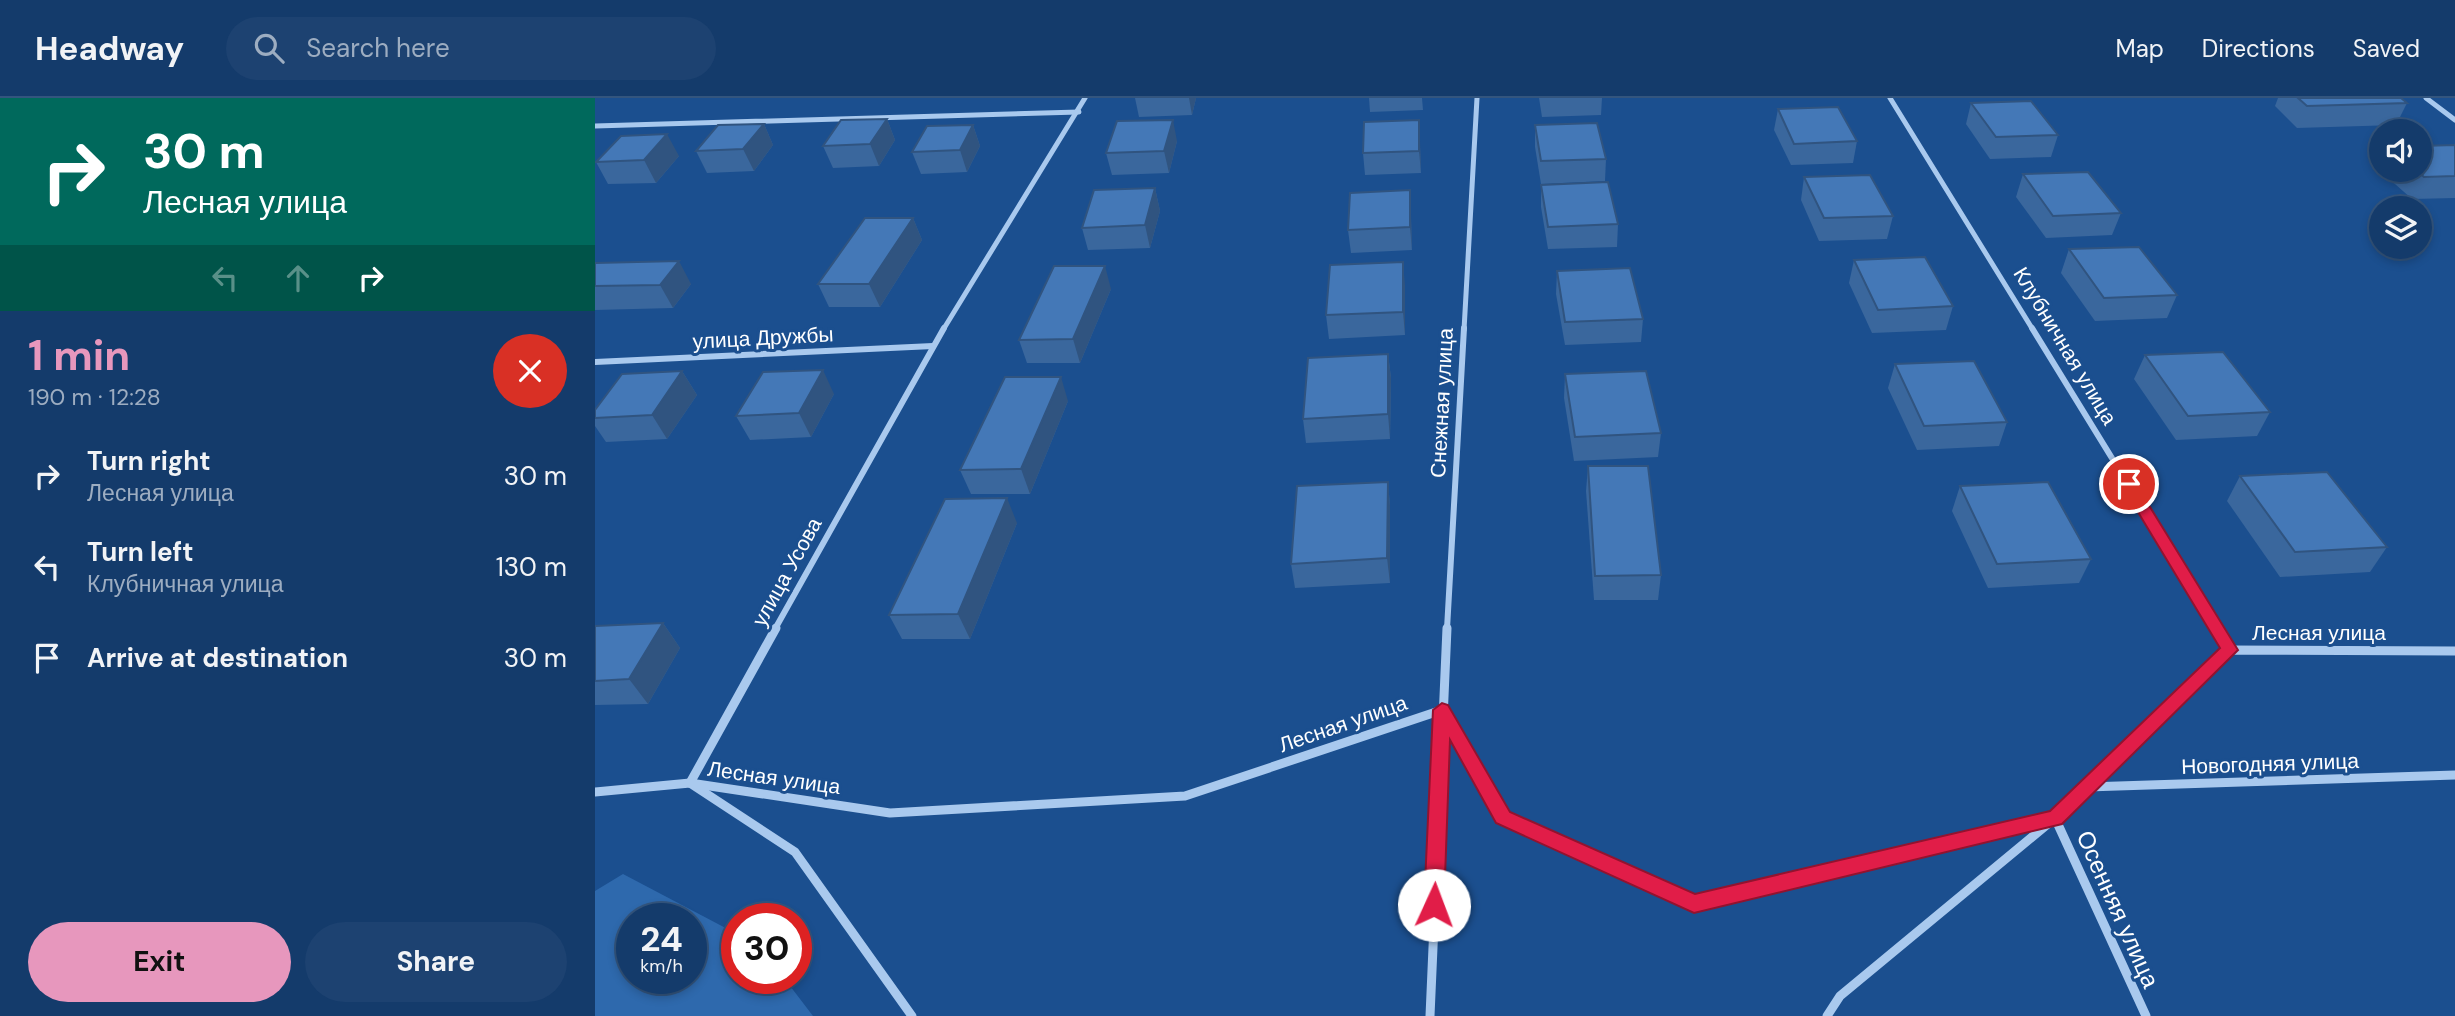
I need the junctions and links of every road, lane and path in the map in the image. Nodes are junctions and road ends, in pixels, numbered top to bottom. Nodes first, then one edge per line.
1 (1085, 98) edge
2 (1477, 98) edge
3 (1890, 98) edge
4 (2426, 98) edge
5 (1079, 112) junction
6 (2455, 120) edge
7 (595, 126) edge
8 (933, 346) junction
9 (595, 362) edge
10 (2230, 650) junction
11 (2455, 651) edge
12 (1442, 710) junction
13 (2455, 775) edge
14 (690, 783) junction
15 (2087, 787) junction
16 (595, 792) edge
17 (2055, 818) junction
18 (912, 1016) edge
19 (1430, 1016) edge
20 (1827, 1016) edge
21 (2146, 1016) edge

1 - 5 street, улица Усова
2 - 12 street, Снежная улица
3 - 10 street, Клубничная улица
4 - 6 street
5 - 7 street
5 - 8 street, улица Усова
8 - 9 street, улица Дружбы
8 - 14 street, улица Усова
10 - 11 street, Лесная улица
10 - 15 street, Лесная улица
12 - 14 street, Лесная улица
12 - 17 street
12 - 19 street, Снежная улица
13 - 15 street, Новогодняя улица
14 - 16 street, Лесная улица
14 - 18 street
15 - 17 street, Лесная улица
17 - 20 street, Лесная улица
17 - 21 street, Осенняя улица

